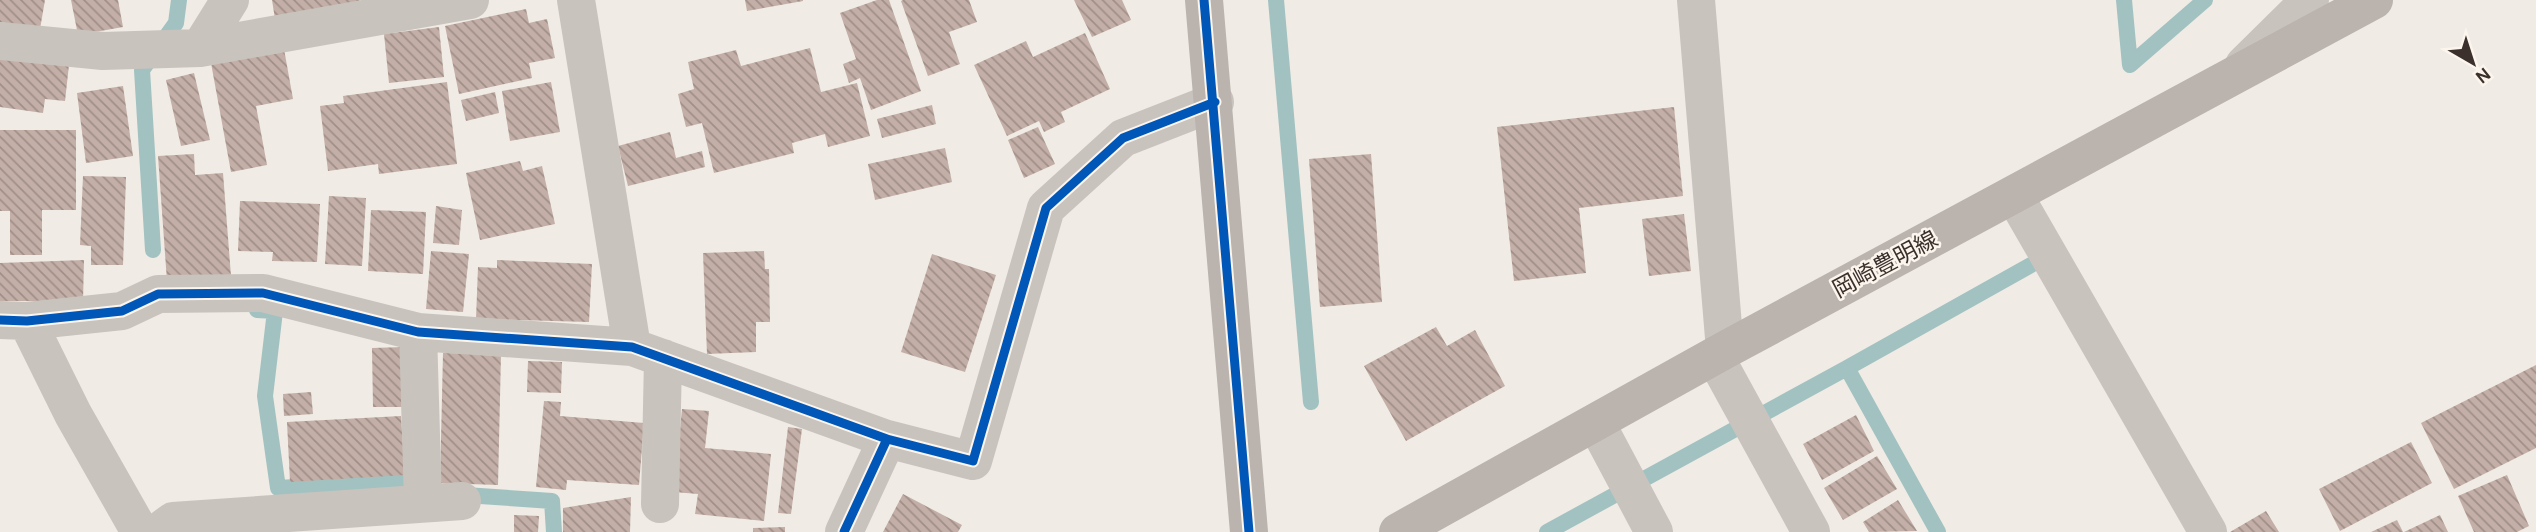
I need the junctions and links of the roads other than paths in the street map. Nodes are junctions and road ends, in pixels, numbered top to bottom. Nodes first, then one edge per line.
1 (230, 0) edge
2 (470, 0) edge
3 (576, 0) edge
4 (1204, 0) edge
5 (1696, 0) edge
6 (2310, 0) edge
7 (2374, 0) edge
8 (0, 41) edge
9 (198, 48) junction
10 (2232, 76) junction
11 (1215, 102) junction
12 (2014, 195) junction
13 (14, 320) edge
14 (418, 332) junction
15 (647, 353) junction
16 (1720, 354) junction
17 (1596, 423) junction
18 (887, 439) junction
19 (462, 501) dead end
20 (423, 503) junction
21 (660, 504) dead end
22 (140, 532) edge
23 (158, 532) edge
24 (844, 532) edge
25 (1248, 532) edge
26 (1398, 532) edge
27 (1654, 532) edge
28 (1811, 532) edge
29 (2208, 532) edge

1 - 9 street
2 - 9 street
3 - 15 street
4 - 11 main road
5 - 16 street
6 - 10 street
7 - 10 main road, 岡崎豊明線
8 - 9 street
10 - 12 main road, 岡崎豊明線
11 - 18 street
11 - 25 main road
12 - 16 main road, 岡崎豊明線
12 - 29 street
13 - 14 street
13 - 22 street
14 - 15 street
14 - 20 street
15 - 18 street
15 - 21 street
16 - 17 main road, 岡崎豊明線
16 - 28 street
17 - 26 main road, 岡崎豊明線
17 - 27 street
18 - 24 street
19 - 20 street
20 - 23 street

